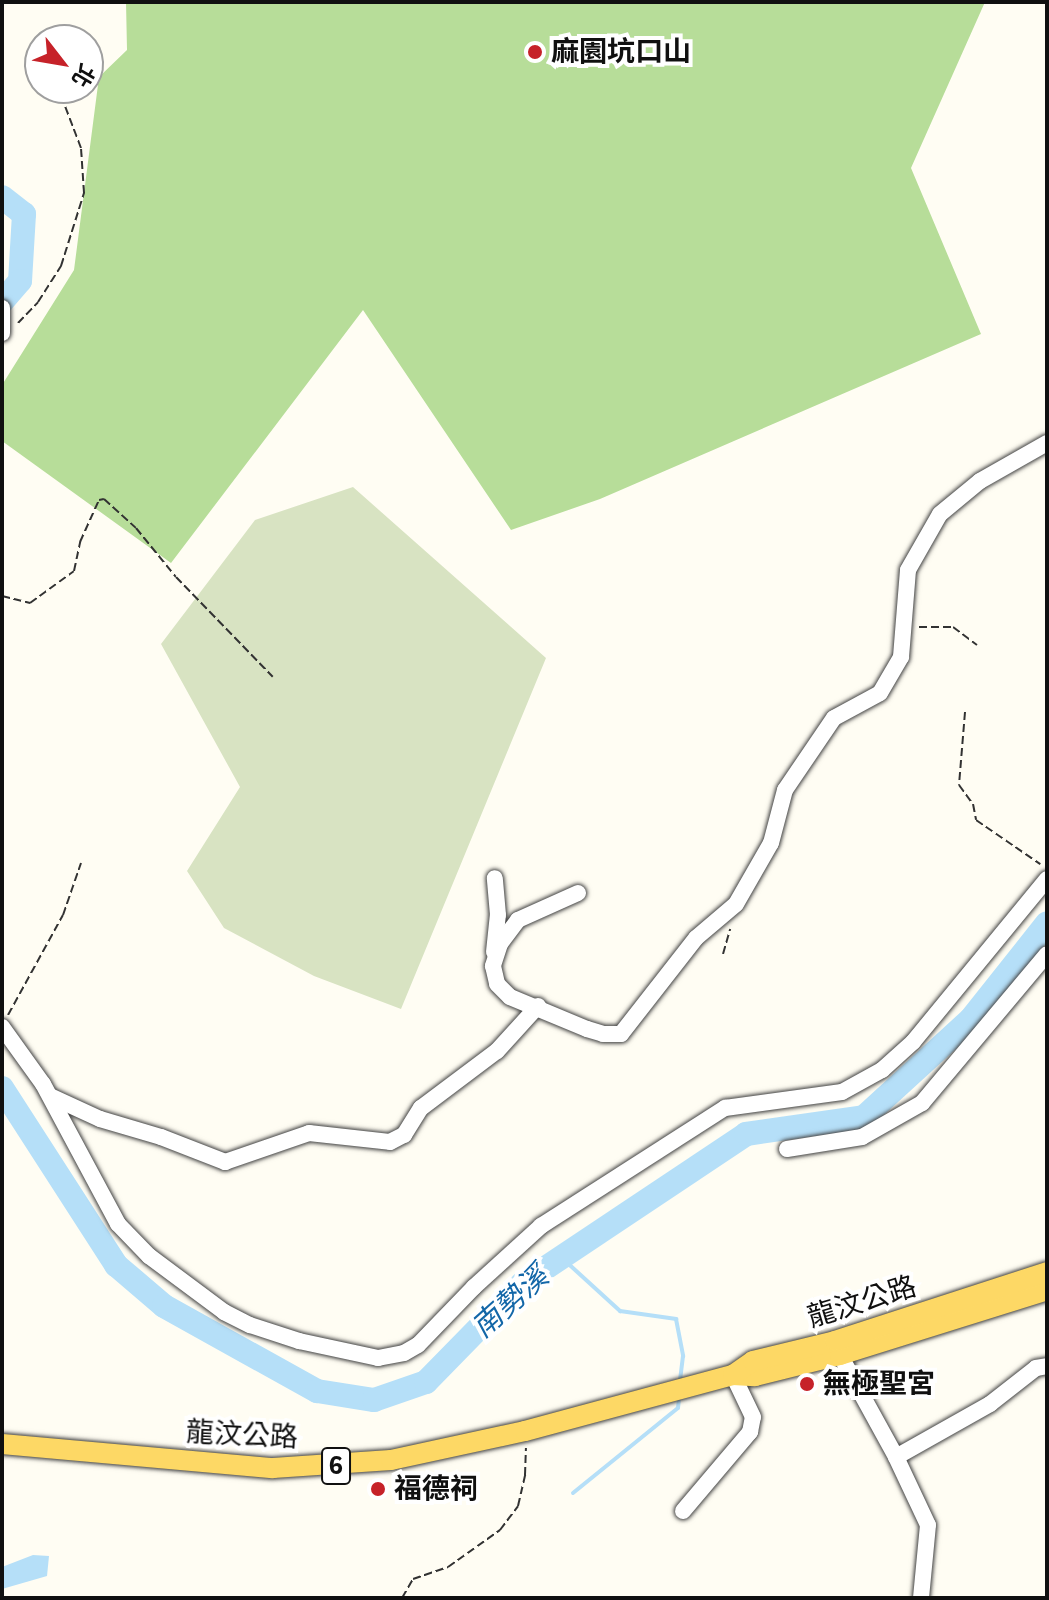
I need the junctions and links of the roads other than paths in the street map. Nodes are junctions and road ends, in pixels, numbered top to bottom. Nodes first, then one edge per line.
1 (1047, 443) edge
2 (495, 878) dead end
3 (1047, 879) edge
4 (578, 893) dead end
5 (1047, 954) edge
6 (493, 966) junction
7 (538, 1006) junction
8 (2, 1027) edge
9 (49, 1096) junction
10 (787, 1149) dead end
11 (1047, 1272) edge
12 (1047, 1290) edge
13 (838, 1348) junction
14 (1047, 1366) edge
15 (733, 1375) junction
16 (2, 1444) edge
17 (896, 1457) junction
18 (683, 1511) dead end
19 (921, 1598) edge

1 - 7 lane
2 - 6 lane
3 - 9 lane
4 - 6 lane
5 - 10 lane
6 - 7 lane
7 - 9 lane
8 - 9 lane
11 - 13 main road, 龍汶公路 / 6
12 - 13 main road, 龍汶公路 / 6
13 - 15 main road, 6
13 - 17 lane
14 - 17 lane
15 - 16 main road, 龍汶公路 / 6
15 - 18 lane
17 - 19 lane

